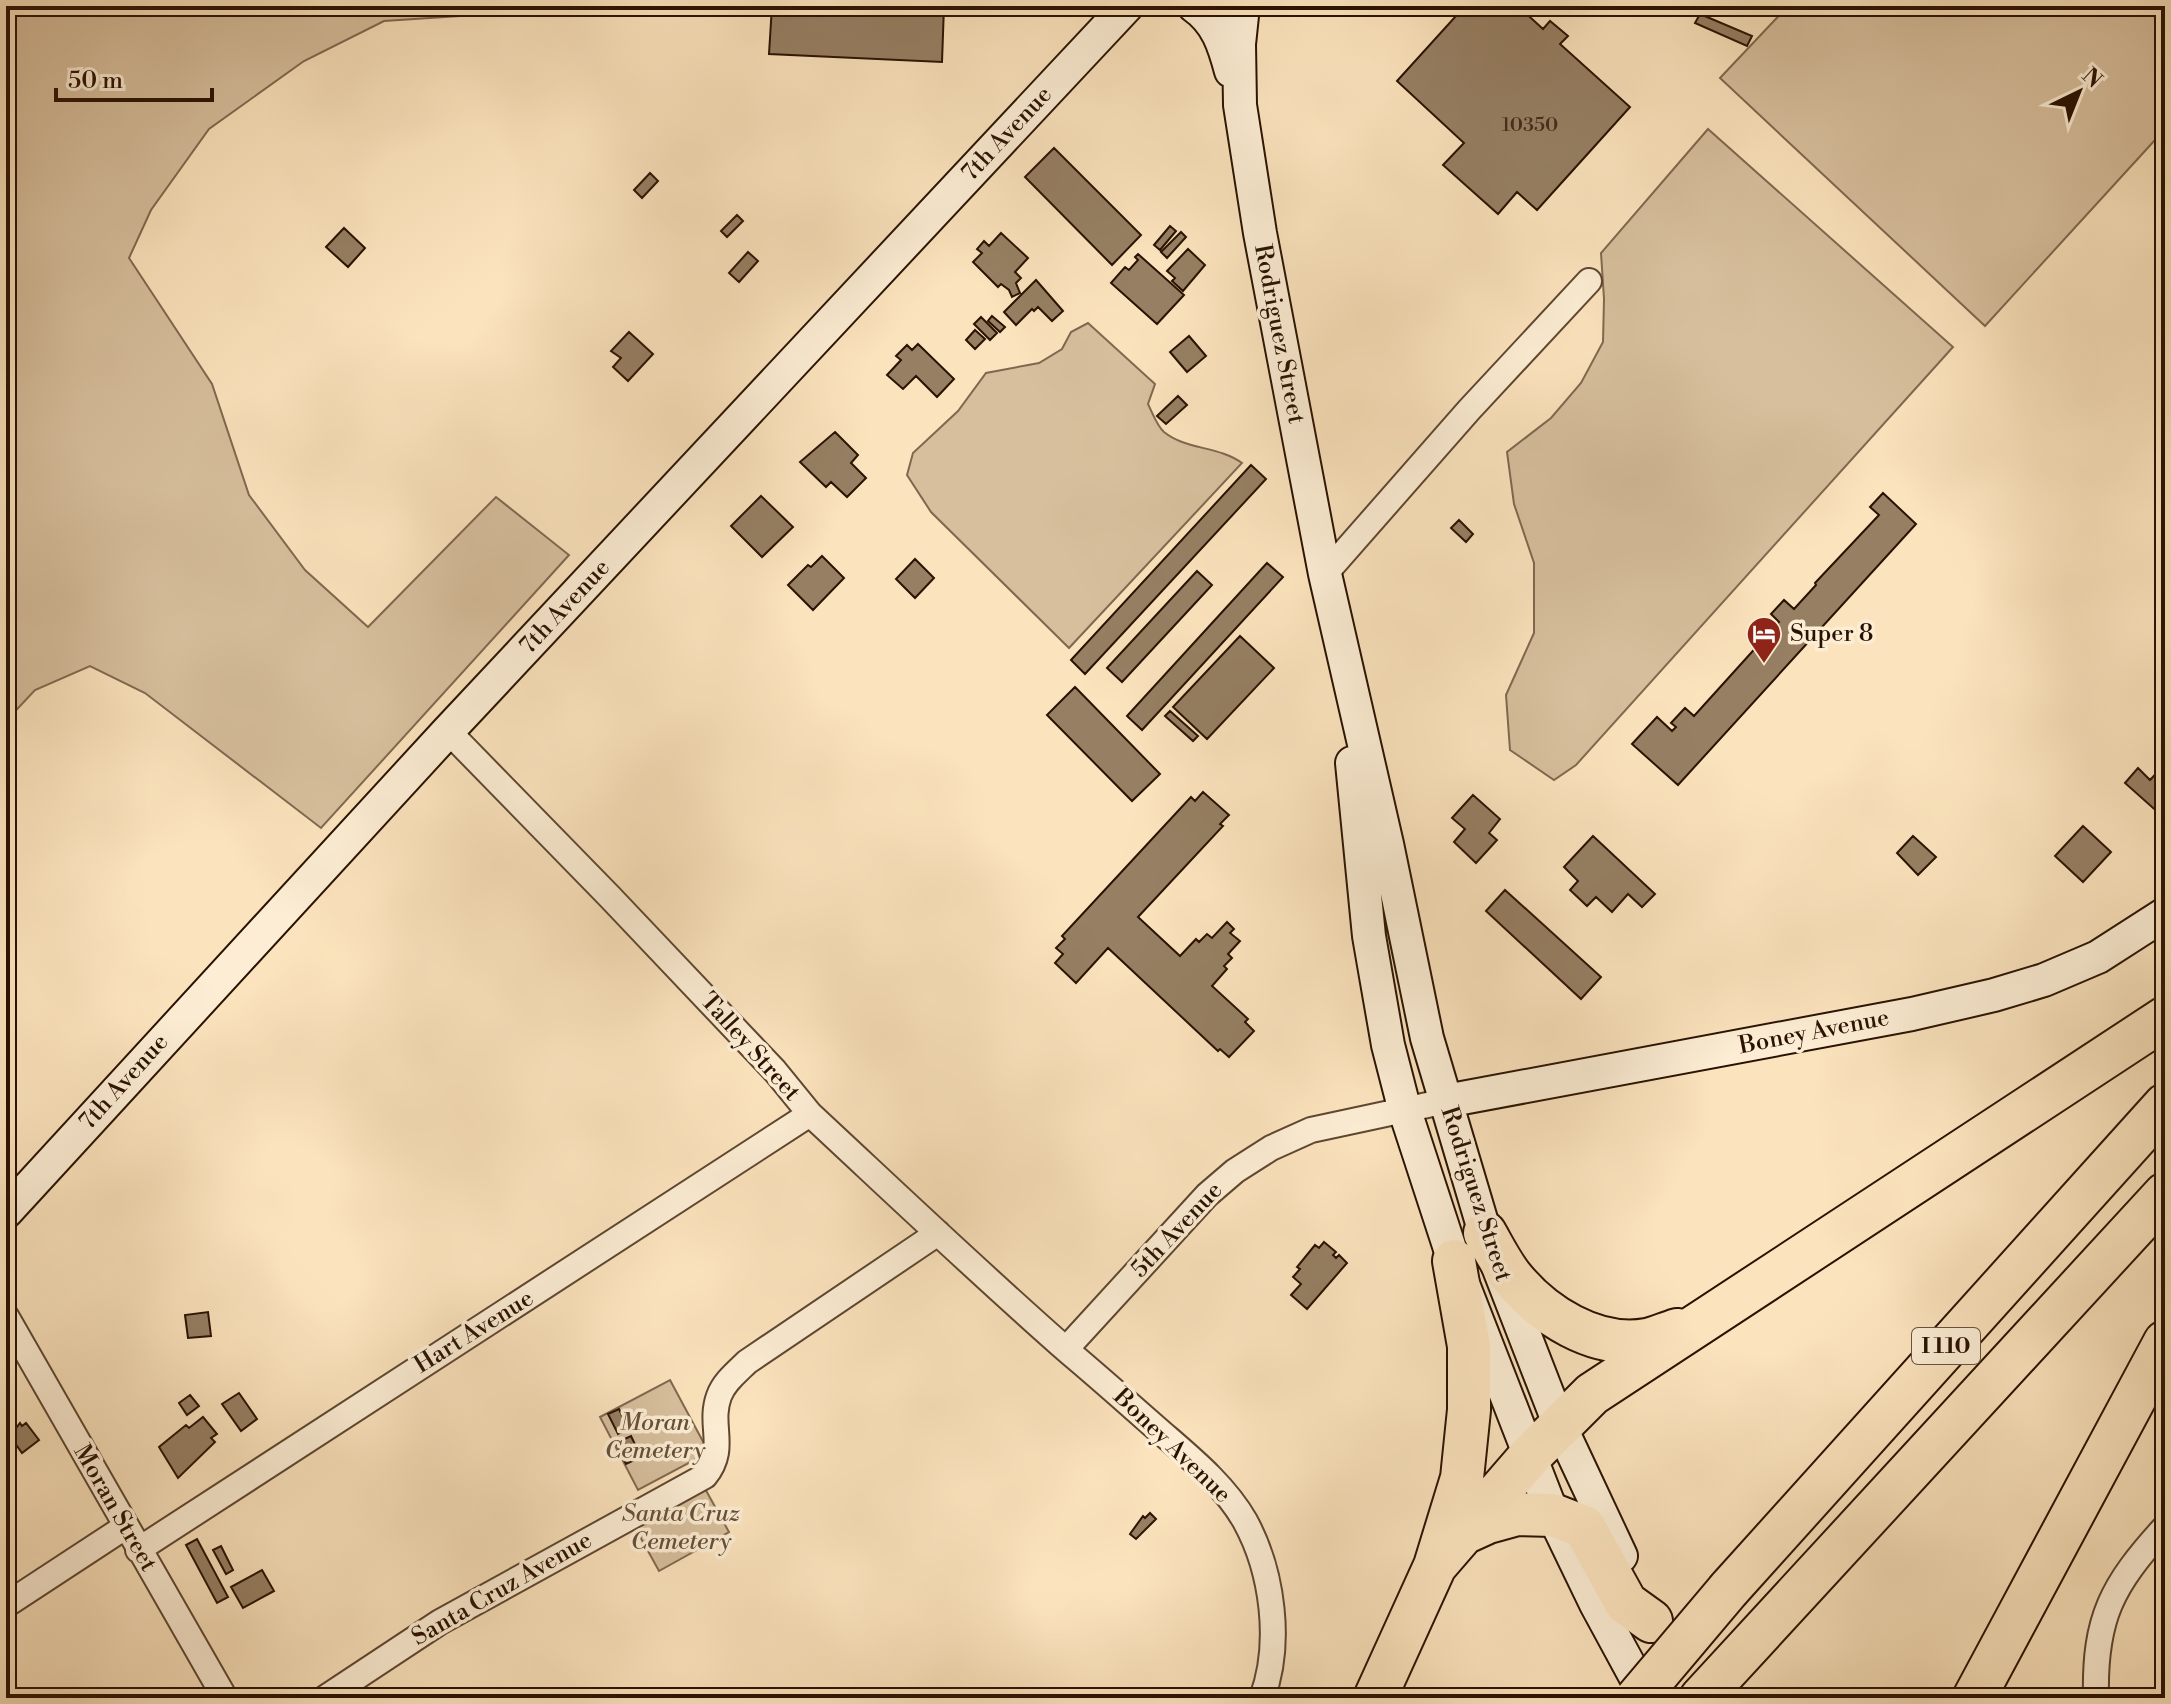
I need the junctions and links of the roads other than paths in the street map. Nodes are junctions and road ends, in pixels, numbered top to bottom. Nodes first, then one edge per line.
1 (1127, 6) edge
2 (1194, 6) edge
3 (1243, 6) edge
4 (1240, 105) junction
5 (1589, 281) dead end
6 (1325, 574) junction
7 (1344, 660) junction
8 (448, 731) junction
9 (2165, 914) edge
10 (2165, 1018) edge
11 (1446, 1101) junction
12 (2165, 1105) edge
13 (1405, 1111) junction
14 (810, 1114) junction
15 (2165, 1194) edge
16 (6, 1212) edge
17 (938, 1233) junction
18 (1485, 1233) junction
19 (1454, 1261) junction
20 (6, 1316) edge
21 (1705, 1322) junction
22 (2165, 1342) edge
23 (1066, 1349) junction
24 (1560, 1426) junction
25 (1531, 1455) junction
26 (1553, 1515) junction
27 (125, 1527) junction
28 (2165, 1527) edge
29 (1466, 1532) junction
30 (138, 1550) junction
31 (1435, 1566) junction
32 (6, 1605) edge
33 (1651, 1621) junction
34 (225, 1698) edge
35 (325, 1698) edge
36 (1262, 1698) edge
37 (1375, 1698) edge
38 (1637, 1698) edge
39 (1647, 1698) edge
40 (1694, 1698) edge
41 (1701, 1698) edge
42 (1974, 1698) edge
43 (2096, 1698) edge

1 - 8 main road, 7th Avenue
2 - 4 main road
3 - 4 main road, Rodriguez Street
4 - 6 main road, Rodriguez Street
5 - 6 street
6 - 7 main road, Rodriguez Street
7 - 11 main road, Rodriguez Street
7 - 13 main road, Rodriguez Street
8 - 14 street, Talley Street
8 - 16 main road, 7th Avenue
9 - 11 main road, Boney Avenue
10 - 21 highway
11 - 13 street, 5th Avenue
11 - 18 main road, Rodriguez Street
12 - 38 highway, I 110, bridge
13 - 19 main road, Rodriguez Street
13 - 23 street, 5th Avenue
14 - 17 street, Talley Street
14 - 30 street, Hart Avenue
15 - 41 highway, I 110
17 - 23 street, Talley Street
17 - 35 street, Santa Cruz Avenue
18 - 21 highway
18 - 24 main road, Rodriguez Street
19 - 25 main road, Rodriguez Street
19 - 31 highway
20 - 27 street, Moran Street
21 - 24 highway
22 - 42 highway
23 - 36 street, Boney Avenue
24 - 25 highway
24 - 33 main road, Rodriguez Street
25 - 26 main road, Rodriguez Street
25 - 29 highway
26 - 29 highway
26 - 33 highway
26 - 39 main road, Rodriguez Street
27 - 30 street, Moran Street
27 - 32 street
28 - 43 street
29 - 31 highway
30 - 34 street, Moran Street
31 - 37 highway
33 - 40 main road, Rodriguez Street

